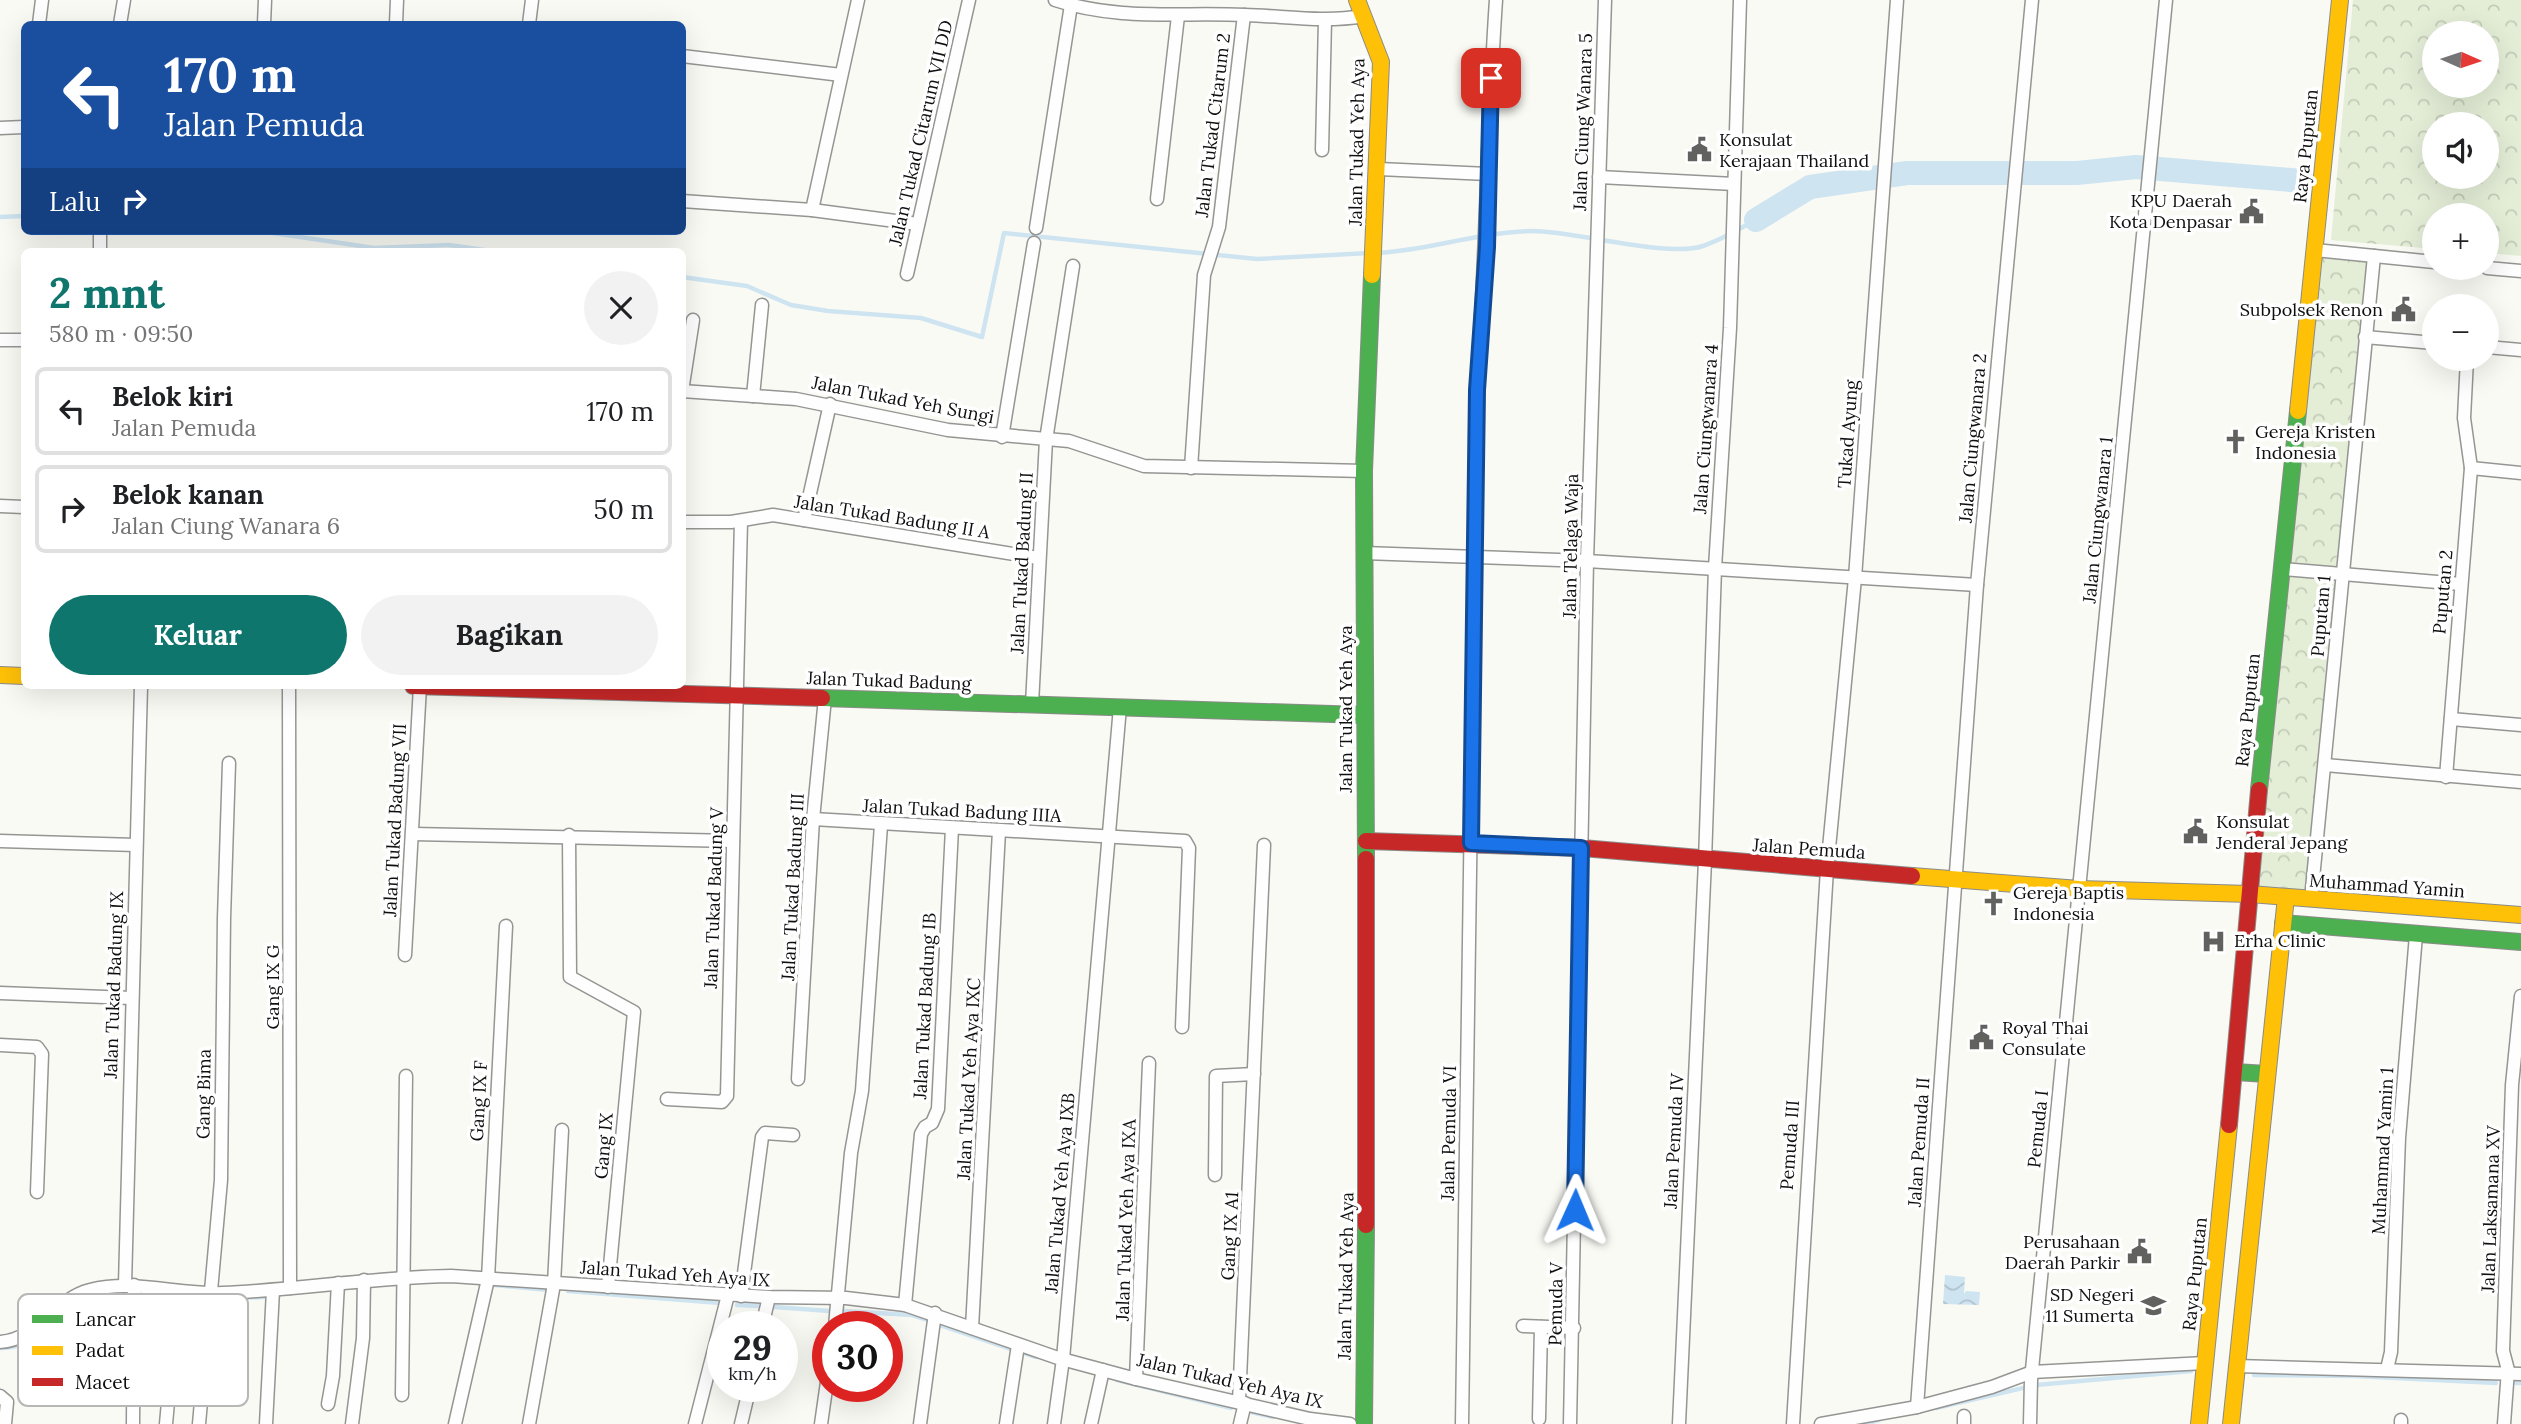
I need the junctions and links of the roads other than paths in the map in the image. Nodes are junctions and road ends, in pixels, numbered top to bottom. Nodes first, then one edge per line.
1 (42, 0) edge
2 (124, 0) edge
3 (265, 0) edge
4 (397, 0) edge
5 (532, 0) edge
6 (858, 0) edge
7 (969, 0) edge
8 (1055, 0) edge
9 (1186, 0) edge
10 (1496, 0) edge
11 (1605, 0) edge
12 (1740, 0) edge
13 (1897, 0) edge
14 (2032, 0) edge
15 (2166, 0) edge
16 (2340, 0) edge
17 (1071, 5) junction
18 (1360, 8) edge
19 (1182, 15) junction
20 (1244, 15) junction
21 (1325, 20) junction
22 (39, 21) edge
23 (120, 21) edge
24 (264, 21) edge
25 (396, 21) edge
26 (529, 21) edge
27 (686, 56) edge
28 (841, 75) junction
29 (21, 127) edge
30 (0, 128) edge
31 (1322, 150) dead end
32 (1379, 169) junction
33 (1488, 174) junction
34 (1599, 177) junction
35 (1734, 184) junction
36 (1157, 199) dead end
37 (686, 201) edge
38 (811, 210) junction
39 (918, 224) junction
40 (1036, 228) dead end
41 (1034, 243) dead end
42 (1597, 244) joint
43 (2315, 250) junction
44 (2374, 256) junction
45 (2422, 261) edge
46 (1073, 266) dead end
47 (2499, 269) edge
48 (2521, 271) edge
49 (907, 274) dead end
50 (762, 304) dead end
51 (693, 320) dead end
52 (2365, 337) junction
53 (0, 340) edge
54 (21, 340) edge
55 (2422, 341) edge
56 (2499, 348) edge
57 (2521, 350) edge
58 (686, 365) edge
59 (2466, 371) edge
60 (686, 391) edge
61 (753, 396) junction
62 (830, 404) junction
63 (1002, 437) junction
64 (1046, 440) junction
65 (1191, 468) junction
66 (2471, 468) junction
67 (1364, 471) junction
68 (2521, 473) edge
69 (0, 506) edge
70 (21, 507) edge
71 (804, 520) junction
72 (741, 521) junction
73 (686, 522) edge
74 (1364, 553) junction
75 (1476, 557) junction
76 (1038, 558) junction
77 (1587, 561) junction
78 (1715, 568) junction
79 (2283, 569) junction
80 (2343, 574) junction
81 (1856, 578) junction
82 (2461, 584) junction
83 (1977, 585) junction
84 (0, 675) edge
85 (21, 676) edge
86 (141, 689) edge
87 (289, 689) edge
88 (420, 689) edge
89 (526, 689) edge
90 (739, 695) junction
91 (825, 698) junction
92 (1031, 704) junction
93 (1120, 707) junction
94 (1363, 715) junction
95 (2451, 719) junction
96 (2521, 725) edge
97 (229, 763) dead end
98 (2325, 765) junction
99 (2446, 777) junction
100 (2521, 782) edge
101 (813, 819) junction
102 (881, 825) junction
103 (952, 828) junction
104 (999, 831) junction
105 (413, 834) junction
106 (569, 835) junction
107 (1108, 837) junction
108 (0, 841) edge
109 (733, 841) junction
110 (1366, 841) junction
111 (1471, 843) junction
112 (136, 845) junction
113 (1265, 845) dead end
114 (1581, 848) junction
115 (1705, 861) junction
116 (1827, 869) junction
117 (1955, 880) junction
118 (2079, 889) junction
119 (2250, 894) junction
120 (2286, 897) junction
121 (2311, 899) junction
122 (2521, 915) edge
123 (2283, 923) junction
124 (506, 926) dead end
125 (2416, 935) junction
126 (2521, 942) edge
127 (405, 955) dead end
128 (0, 993) edge
129 (2521, 996) edge
130 (131, 998) junction
131 (1182, 1027) dead end
132 (0, 1045) edge
133 (1150, 1063) dead end
134 (2235, 1072) junction
135 (1254, 1074) junction
136 (2267, 1074) junction
137 (407, 1076) dead end
138 (798, 1079) dead end
139 (667, 1099) dead end
140 (562, 1130) dead end
141 (793, 1135) dead end
142 (1215, 1175) dead end
143 (37, 1192) dead end
144 (404, 1276) junction
145 (488, 1279) junction
146 (364, 1280) junction
147 (338, 1283) junction
148 (554, 1284) junction
149 (130, 1285) junction
150 (608, 1287) junction
151 (290, 1288) junction
152 (273, 1290) junction
153 (178, 1291) junction
154 (212, 1293) junction
155 (80, 1294) edge
156 (130, 1294) edge
157 (178, 1294) edge
158 (735, 1295) junction
159 (769, 1297) junction
160 (839, 1298) junction
161 (905, 1305) junction
162 (766, 1311) edge
163 (837, 1311) edge
164 (935, 1313) junction
165 (1522, 1326) dead end
166 (1541, 1327) junction
167 (972, 1328) junction
168 (1574, 1328) junction
169 (18, 1339) edge
170 (0, 1342) edge
171 (1018, 1345) junction
172 (1063, 1359) junction
173 (2205, 1363) junction
174 (2237, 1366) junction
175 (2387, 1369) junction
176 (1103, 1370) junction
177 (2507, 1374) junction
178 (2521, 1374) edge
179 (1136, 1379) junction
180 (2031, 1383) junction
181 (402, 1395) dead end
182 (0, 1396) edge
183 (746, 1402) edge
184 (824, 1402) edge
185 (1242, 1402) junction
186 (328, 1404) dead end
187 (133, 1406) edge
188 (168, 1406) edge
189 (201, 1406) edge
190 (1917, 1407) junction
191 (1282, 1418) edge
192 (1539, 1419) dead end
193 (5, 1424) edge
194 (133, 1424) edge
195 (166, 1424) edge
196 (199, 1424) edge
197 (266, 1424) edge
198 (352, 1424) edge
199 (455, 1424) edge
200 (529, 1424) edge
201 (695, 1424) edge
202 (741, 1424) edge
203 (821, 1424) edge
204 (920, 1424) edge
205 (1006, 1424) edge
206 (1054, 1424) edge
207 (1091, 1424) edge
208 (1240, 1424) edge
209 (1350, 1424) edge
210 (1364, 1424) edge
211 (1462, 1424) edge
212 (1570, 1424) edge
213 (1679, 1424) edge
214 (1793, 1424) edge
215 (1821, 1424) edge
216 (2029, 1424) edge
217 (2199, 1424) edge
218 (2231, 1424) edge
219 (2504, 1424) edge

1 - 22 street
2 - 23 street
3 - 24 street
4 - 25 street
5 - 26 street
6 - 28 street
7 - 39 street, Jalan Tukad Citarum VII DD
8 - 17 street
9 - 19 street
10 - 33 street, Jalan Pemuda VI
11 - 34 street, Jalan Ciung Wanara 5
12 - 35 street, Jalan Ciungwanara 4
13 - 81 street, Tukad Ayung
14 - 83 street, Jalan Ciungwanara 2
15 - 118 street, Jalan Ciungwanara 1
16 - 43 street, Raya Puputan
17 - 19 street
17 - 40 street
18 - 21 street
18 - 32 street, Jalan Tukad Yeh Aya
19 - 20 street
19 - 36 street
20 - 21 street
20 - 65 street, Jalan Tukad Citarum 2
21 - 31 street
27 - 28 street
28 - 38 street
29 - 30 street
32 - 33 street
32 - 67 street, Jalan Tukad Yeh Aya
33 - 75 street, Jalan Pemuda VI
34 - 35 street
34 - 42 street, Jalan Ciung Wanara 5
35 - 78 street, Jalan Ciungwanara 4
37 - 38 street
38 - 39 street
39 - 49 street, Jalan Tukad Citarum VII DD
41 - 63 street
42 - 77 street, Jalan Telaga Waja
43 - 44 street
43 - 79 street, Raya Puputan
44 - 45 street
44 - 52 street, Puputan 1
46 - 64 street, Jalan Tukad Badung II
47 - 48 street
50 - 61 street
51 - 58 street
52 - 55 street
52 - 80 street, Puputan 1
53 - 54 street
56 - 57 street
59 - 66 street, Puputan 2
60 - 61 street, Jalan Tukad Yeh Sungi
61 - 62 street, Jalan Tukad Yeh Sungi
62 - 63 street, Jalan Tukad Yeh Sungi
62 - 71 street
63 - 64 street, Jalan Tukad Yeh Sungi
64 - 65 street, Jalan Tukad Yeh Sungi
64 - 76 street, Jalan Tukad Badung II
65 - 67 street, Jalan Tukad Yeh Sungi
66 - 68 street
66 - 82 street, Puputan 2
67 - 74 street, Jalan Tukad Yeh Aya
69 - 70 street
71 - 72 street, Jalan Tukad Badung II A
71 - 76 street, Jalan Tukad Badung II A
72 - 73 street, Jalan Tukad Badung II A
72 - 90 street, Jalan Tukad Badung V
74 - 75 street
74 - 94 street, Jalan Tukad Yeh Aya
75 - 77 street
75 - 111 street, Jalan Pemuda VI
76 - 92 street, Jalan Tukad Badung II
77 - 78 street
77 - 114 street, Jalan Telaga Waja
78 - 81 street
78 - 115 street, Jalan Ciungwanara 4
79 - 80 street
79 - 119 street, Raya Puputan
80 - 82 street
80 - 98 street, Puputan 1
81 - 83 street
81 - 116 street, Tukad Ayung
82 - 95 street, Puputan 2
83 - 117 street, Jalan Ciungwanara 2
84 - 85 street
86 - 112 street, Jalan Tukad Badung IX
87 - 151 street, Gang IX G
88 - 105 street, Jalan Tukad Badung VII
89 - 90 street, Jalan Tukad Badung
90 - 91 street, Jalan Tukad Badung
90 - 109 street, Jalan Tukad Badung V
91 - 92 street, Jalan Tukad Badung
91 - 101 street, Jalan Tukad Badung III
92 - 93 street, Jalan Tukad Badung
93 - 94 street, Jalan Tukad Badung
93 - 107 street, Jalan Tukad Yeh Aya IXB
94 - 110 street, Jalan Tukad Yeh Aya
95 - 96 street
95 - 99 street, Puputan 2
97 - 154 street, Gang Bima
98 - 99 street
98 - 121 street, Puputan 1
99 - 100 street
101 - 102 street, Jalan Tukad Badung IIIA
101 - 138 street, Jalan Tukad Badung III
102 - 103 street, Jalan Tukad Badung IIIA
102 - 160 street
103 - 104 street, Jalan Tukad Badung IIIA
103 - 161 street, Jalan Tukad Badung IB
104 - 107 street, Jalan Tukad Badung IIIA
104 - 167 street, Jalan Tukad Yeh Aya IXC
105 - 106 street
105 - 127 street, Jalan Tukad Badung VII
106 - 109 street
106 - 150 street, Gang IX
107 - 131 street, Jalan Tukad Badung IIIA
107 - 172 street, Jalan Tukad Yeh Aya IXB
108 - 112 street
109 - 139 street, Jalan Tukad Badung V
110 - 111 street, Jalan Pemuda
110 - 210 street, Jalan Tukad Yeh Aya
111 - 114 street, Jalan Pemuda
111 - 211 street, Jalan Pemuda VI
112 - 130 street, Jalan Tukad Badung IX
113 - 135 street, Gang IX A1
114 - 115 street, Jalan Pemuda
114 - 168 street, Pemuda V
115 - 116 street, Jalan Pemuda
115 - 213 street, Jalan Pemuda IV
116 - 117 street, Jalan Pemuda
116 - 214 street, Pemuda III
117 - 118 street, Jalan Pemuda
117 - 190 street, Jalan Pemuda II
118 - 119 street, Jalan Pemuda
118 - 180 street, Pemuda I
119 - 120 street, Muhammad Yamin
119 - 134 street, Raya Puputan
120 - 121 street, Muhammad Yamin
120 - 123 street
121 - 122 street, Muhammad Yamin
123 - 125 street
123 - 136 street
124 - 145 street, Gang IX F
125 - 126 street
125 - 175 street, Muhammad Yamin 1
128 - 130 street
129 - 177 street, Jalan Laksamana XV
130 - 149 street, Jalan Tukad Badung IX
132 - 143 street
133 - 179 street, Jalan Tukad Yeh Aya IXA
134 - 136 street
134 - 173 street, Raya Puputan
135 - 142 street, Gang IX A1
135 - 185 street, Gang IX A1
136 - 174 street
137 - 144 street
140 - 148 street
141 - 158 street
144 - 145 street, Jalan Tukad Yeh Aya IX
144 - 146 street, Jalan Tukad Yeh Aya IX
144 - 181 street
145 - 148 street, Jalan Tukad Yeh Aya IX
145 - 199 street, Gang IX F
146 - 147 street, Jalan Tukad Yeh Aya IX
146 - 198 street
147 - 151 street, Jalan Tukad Yeh Aya IX
147 - 186 street
148 - 150 street, Jalan Tukad Yeh Aya IX
148 - 200 street
149 - 153 street, Jalan Tukad Yeh Aya IX
149 - 155 street, Jalan Tukad Yeh Aya IX
149 - 156 street, Jalan Tukad Badung IX
150 - 158 street, Jalan Tukad Yeh Aya IX
151 - 152 street, Jalan Tukad Yeh Aya IX
152 - 154 street, Jalan Tukad Yeh Aya IX
152 - 197 street
153 - 154 street, Jalan Tukad Yeh Aya IX
153 - 157 street
158 - 159 street, Jalan Tukad Yeh Aya IX
158 - 201 street
159 - 160 street, Jalan Tukad Yeh Aya IX
159 - 162 street
160 - 161 street, Jalan Tukad Yeh Aya IX
160 - 163 street
161 - 164 street, Jalan Tukad Yeh Aya IX
164 - 167 street, Jalan Tukad Yeh Aya IX
164 - 204 street
165 - 166 street
166 - 168 street
166 - 192 street
167 - 171 street, Jalan Tukad Yeh Aya IX
168 - 212 street, Pemuda V
169 - 170 street, Jalan Tukad Yeh Aya IX
171 - 172 street, Jalan Tukad Yeh Aya IX
171 - 205 street
172 - 176 street, Jalan Tukad Yeh Aya IX
172 - 206 street, Jalan Tukad Yeh Aya IXB
173 - 180 street
173 - 217 street, Raya Puputan
174 - 175 street
174 - 218 street
175 - 177 street
176 - 179 street, Jalan Tukad Yeh Aya IX
176 - 207 street
177 - 178 street
177 - 219 street, Jalan Laksamana XV
179 - 185 street, Jalan Tukad Yeh Aya IX
180 - 190 street
180 - 216 street, Pemuda I
182 - 193 street
183 - 202 street
184 - 203 street
185 - 191 street, Jalan Tukad Yeh Aya IX
185 - 208 street, Gang IX A1
187 - 194 street, Jalan Tukad Badung IX
188 - 195 street
189 - 196 street, Gang Bima
190 - 215 street
191 - 209 street, Jalan Tukad Yeh Aya IX

